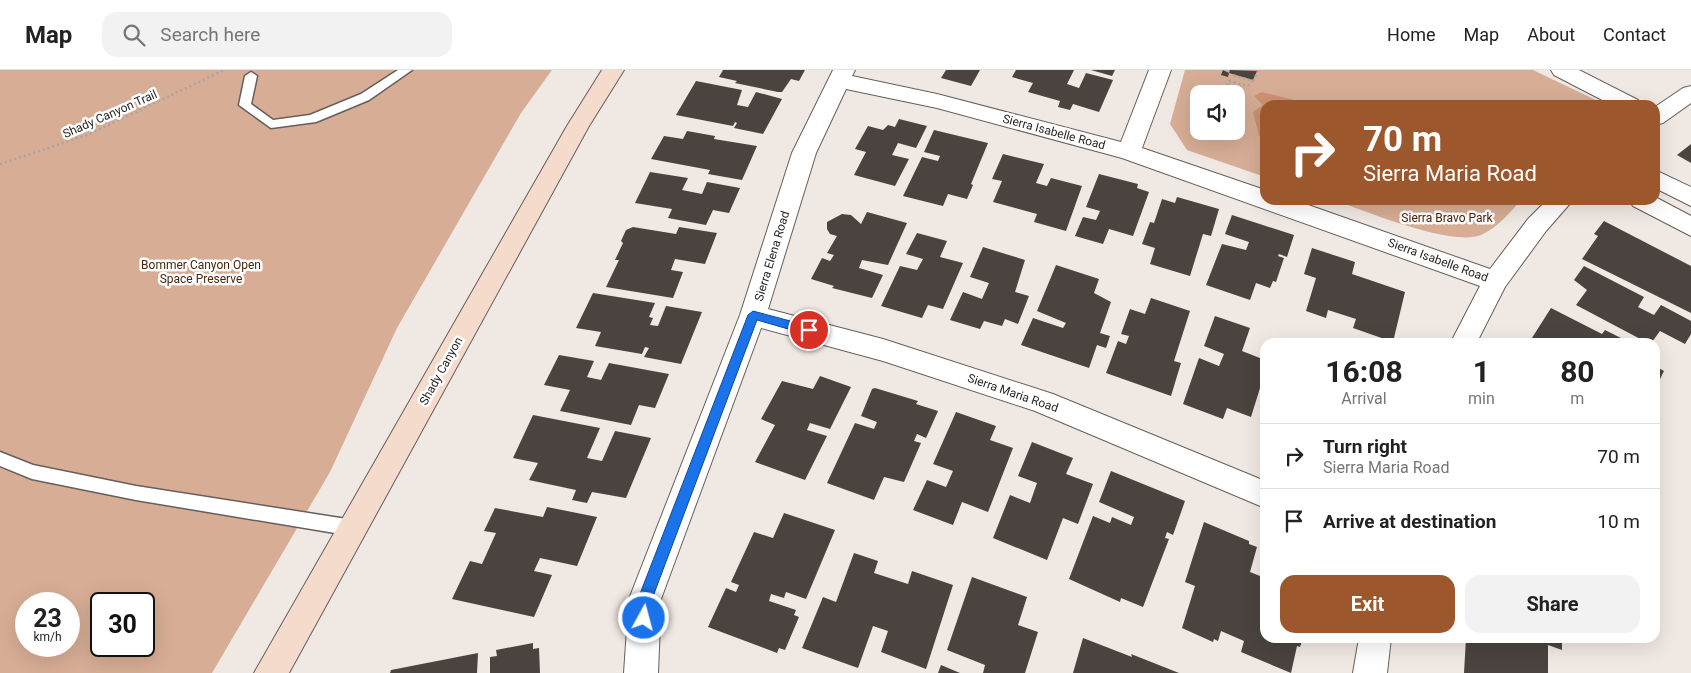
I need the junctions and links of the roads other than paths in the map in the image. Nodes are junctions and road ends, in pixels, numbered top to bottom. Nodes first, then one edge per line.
1 (406, 70) edge
2 (613, 70) edge
3 (1160, 70) edge
4 (1562, 70) edge
5 (841, 75) edge
6 (251, 76) dead end
7 (1691, 93) edge
8 (1620, 100) edge
9 (1660, 115) edge
10 (1129, 152) junction
11 (1660, 181) edge
12 (1691, 197) edge
13 (1260, 198) edge
14 (1281, 205) edge
15 (1556, 205) edge
16 (1650, 205) edge
17 (1691, 227) edge
18 (1495, 281) junction
19 (753, 315) junction
20 (1466, 338) edge
21 (0, 459) edge
22 (1260, 493) edge
23 (354, 528) junction
24 (1374, 643) edge
25 (271, 673) edge
26 (641, 673) edge
27 (1370, 673) edge

1 - 6 lane
2 - 23 main road, Shady Canyon
3 - 10 street
4 - 8 street
5 - 10 street, Sierra Isabelle Road
5 - 19 street, Sierra Elena Road
7 - 9 street
10 - 13 street, Sierra Isabelle Road
11 - 12 street
14 - 18 street, Sierra Isabelle Road
15 - 18 street
16 - 17 street
18 - 20 street
19 - 22 street, Sierra Maria Road
19 - 26 street, Sierra Elena Road
21 - 23 lane
23 - 25 main road, Shady Canyon
24 - 27 street

